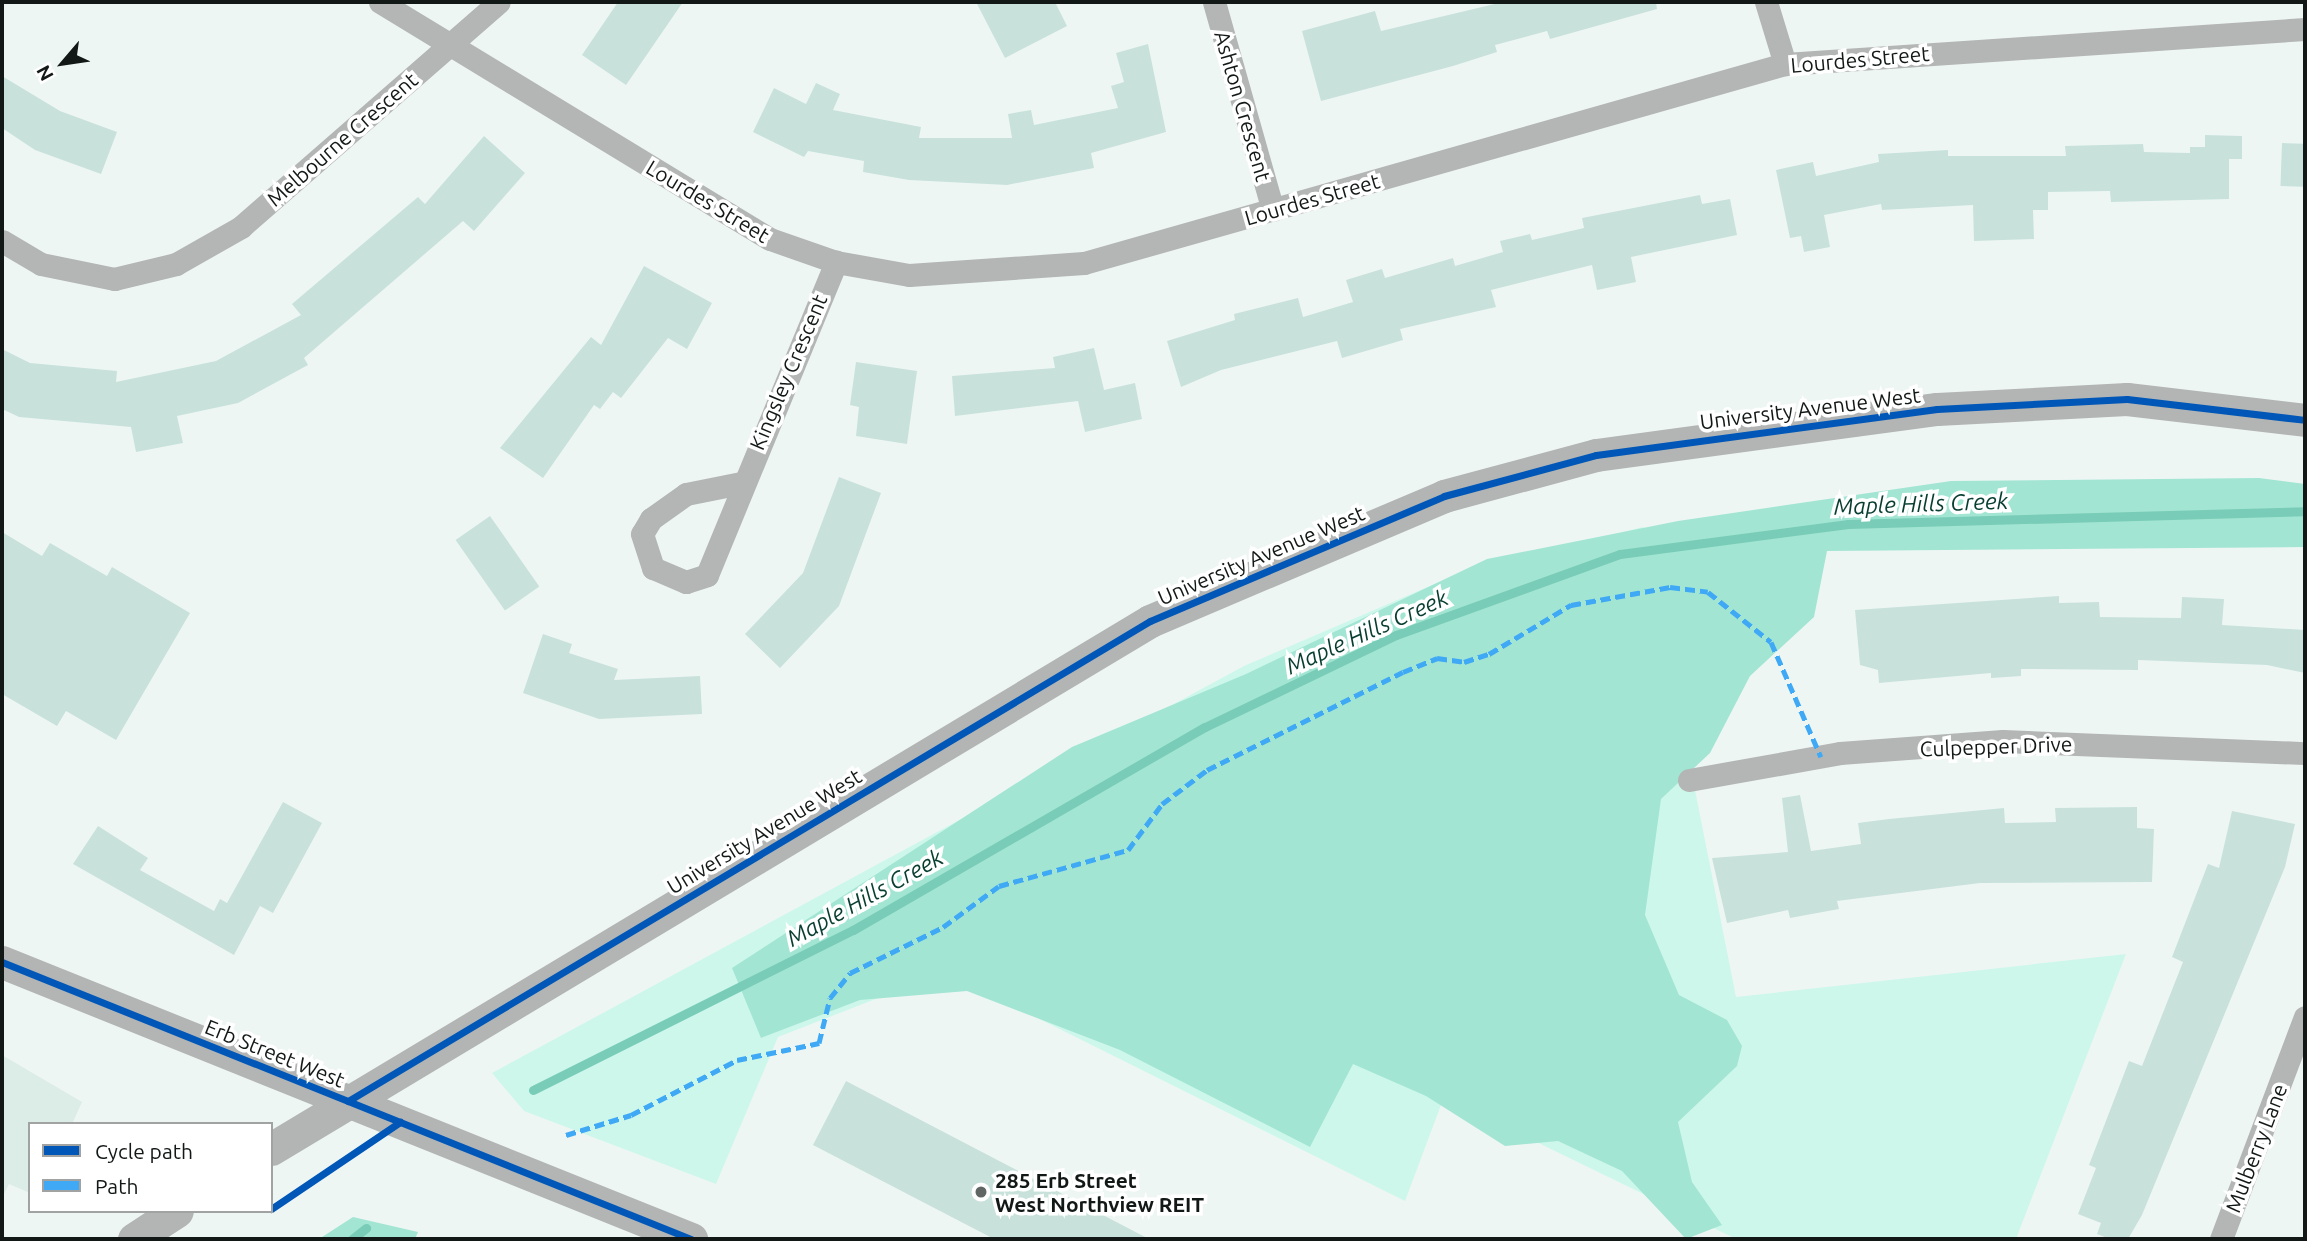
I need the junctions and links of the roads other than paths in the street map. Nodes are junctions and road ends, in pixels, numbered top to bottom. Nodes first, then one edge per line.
1 (380, 2) edge
2 (499, 2) edge
3 (1214, 2) edge
4 (1766, 2) edge
5 (2305, 29) edge
6 (452, 46) junction
7 (1785, 64) junction
8 (1273, 210) junction
9 (2, 241) edge
10 (836, 262) junction
11 (2305, 420) edge
12 (741, 482) junction
13 (2305, 753) edge
14 (1689, 780) dead end
15 (2, 962) edge
16 (2305, 1017) edge
17 (348, 1101) junction
18 (273, 1148) edge
19 (174, 1213) edge
20 (134, 1239) edge
21 (691, 1239) edge
22 (2221, 1239) edge

1 - 6 street, Lourdes Street
2 - 6 street, Melbourne Crescent
3 - 8 street, Ashton Crescent
4 - 7 street
5 - 7 street, Lourdes Street
6 - 9 street, Melbourne Crescent
6 - 10 street, Lourdes Street
7 - 8 street, Lourdes Street
8 - 10 street, Lourdes Street
10 - 12 street, Kingsley Crescent
11 - 17 main road, University Avenue West
12 - 12 street, Kingsley Crescent
13 - 14 street, Culpepper Drive
15 - 17 main road, Erb Street West
16 - 22 street, Mulberry Lane
17 - 18 main road, University Avenue West
17 - 21 main road, Erb Street West
19 - 20 main road

